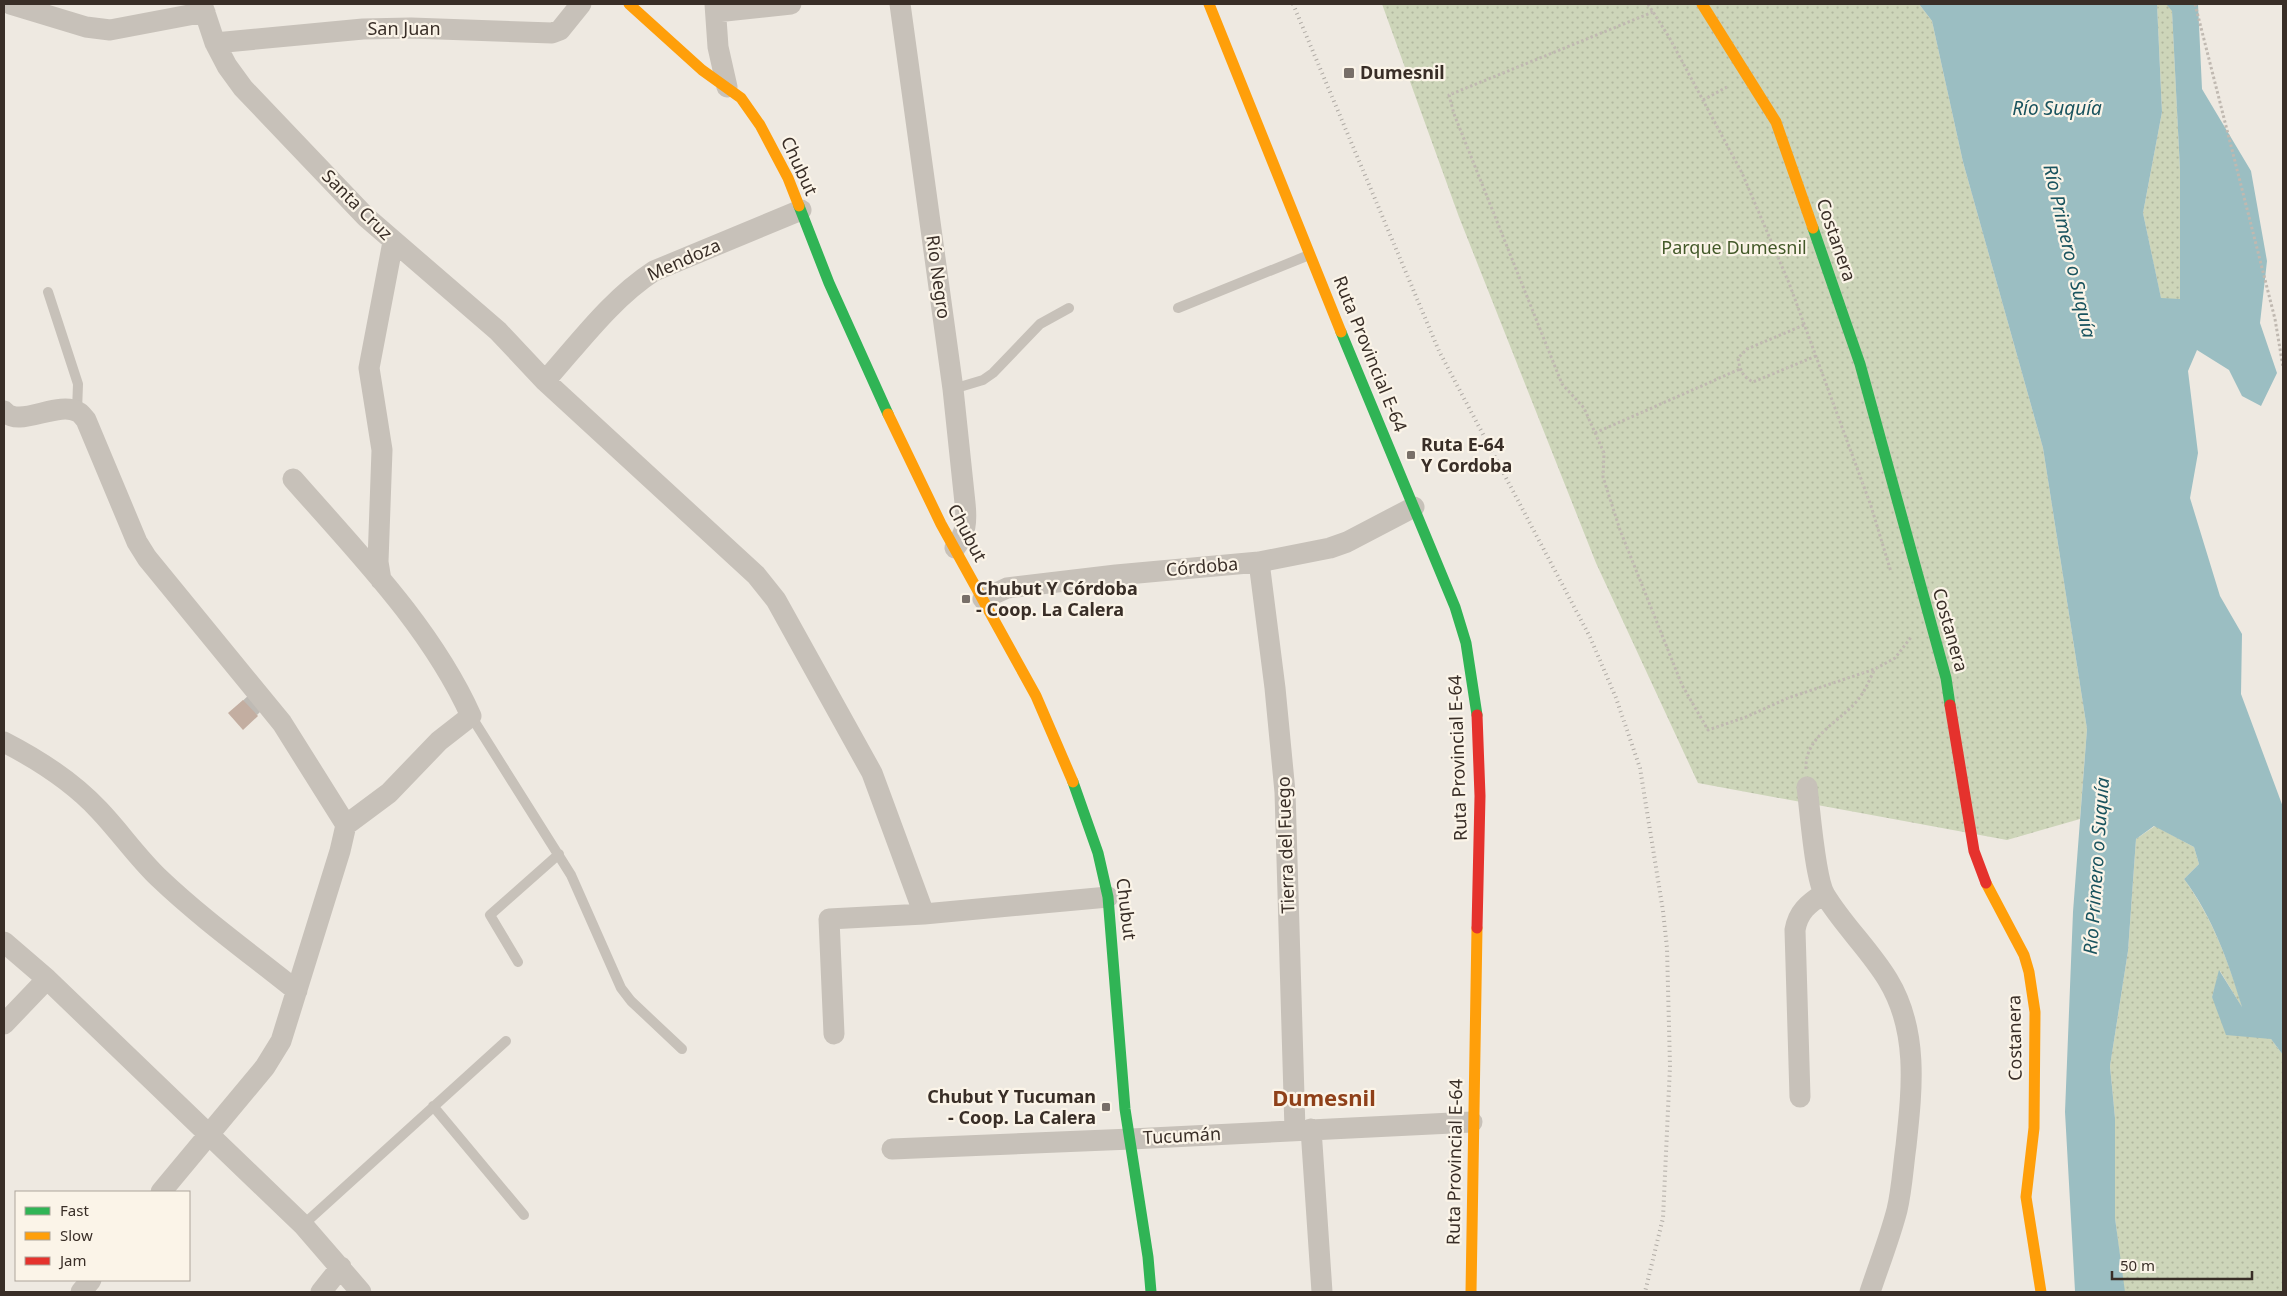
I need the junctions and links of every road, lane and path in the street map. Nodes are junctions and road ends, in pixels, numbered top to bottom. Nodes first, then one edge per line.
1 (10, 4) edge
2 (581, 4) edge
3 (629, 4) edge
4 (791, 4) edge
5 (900, 4) edge
6 (1209, 4) edge
7 (1648, 4) edge
8 (1702, 4) edge
9 (2195, 4) edge
10 (203, 8) edge
11 (715, 8) edge
12 (1653, 12) junction
13 (215, 43) junction
14 (1747, 76) junction
15 (726, 87) junction
16 (1703, 100) junction
17 (800, 210) junction
18 (393, 242) junction
19 (1310, 254) junction
20 (48, 292) dead end
21 (1069, 308) dead end
22 (1178, 308) dead end
23 (1804, 325) junction
24 (1816, 356) junction
25 (2283, 367) edge
26 (1740, 369) junction
27 (545, 381) junction
28 (953, 389) junction
29 (4, 411) edge
30 (77, 411) junction
31 (1595, 433) junction
32 (293, 479) dead end
33 (1414, 507) junction
34 (954, 548) junction
35 (1259, 562) junction
36 (1893, 578) dead end
37 (381, 580) junction
38 (983, 599) junction
39 (1914, 634) dead end
40 (1875, 669) junction
41 (471, 716) junction
42 (4, 742) edge
43 (1807, 788) joint
44 (346, 825) junction
45 (559, 854) junction
46 (1823, 894) junction
47 (1108, 897) junction
48 (924, 914) junction
49 (4, 942) edge
50 (518, 962) dead end
51 (47, 979) junction
52 (297, 991) junction
53 (4, 1024) edge
54 (834, 1034) dead end
55 (506, 1041) dead end
56 (682, 1048) dead end
57 (1800, 1097) dead end
58 (433, 1106) junction
59 (1472, 1122) junction
60 (1303, 1129) junction
61 (208, 1134) junction
62 (1131, 1140) junction
63 (892, 1148) dead end
64 (162, 1191) edge
65 (524, 1215) dead end
66 (303, 1225) junction
67 (341, 1267) junction
68 (90, 1281) edge
69 (81, 1292) edge
70 (321, 1292) edge
71 (361, 1292) edge
72 (1151, 1292) edge
73 (1322, 1292) edge
74 (1471, 1292) edge
75 (1870, 1292) edge
76 (2041, 1292) edge

1 - 10 street
2 - 13 street, San Juan
3 - 15 street, Chubut
4 - 11 street
5 - 28 street, Río Negro
6 - 19 street, Ruta Provincial E-64
7 - 12 path
8 - 14 street, Costanera
9 - 25 path
10 - 13 street, Santa Cruz
11 - 15 street
12 - 16 path
12 - 31 path
13 - 18 street, Santa Cruz
14 - 16 path
14 - 76 street, Costanera
15 - 17 street, Chubut
16 - 23 path
17 - 27 street, Mendoza
17 - 34 street, Chubut
18 - 27 street, Santa Cruz
18 - 37 street
19 - 22 lane
19 - 33 street, Ruta Provincial E-64
20 - 30 lane
21 - 28 lane
23 - 24 path
23 - 26 path
24 - 26 path
24 - 36 path
26 - 31 path
27 - 48 street, Santa Cruz
28 - 34 street, Río Negro
29 - 30 street
30 - 44 street
31 - 40 path
32 - 37 street
33 - 35 street, Córdoba
33 - 59 street, Ruta Provincial E-64
34 - 38 street, Chubut
35 - 38 street, Córdoba
35 - 60 street, Tierra del Fuego
37 - 41 street
38 - 47 street, Chubut
39 - 40 path
40 - 43 path
41 - 44 street
41 - 45 lane
42 - 52 street
43 - 46 street
44 - 52 street
45 - 50 lane
45 - 56 lane
46 - 57 street
46 - 75 street
47 - 48 street
47 - 62 street, Chubut
48 - 54 street
49 - 51 street
51 - 53 street
51 - 61 street
52 - 61 street
55 - 58 lane
58 - 65 lane
58 - 66 lane
59 - 60 street, Tucumán
59 - 74 street, Ruta Provincial E-64
60 - 62 street, Tucumán
60 - 73 street, Tierra del Fuego
61 - 64 street
61 - 66 street
62 - 63 street, Tucumán
62 - 72 street, Chubut
66 - 67 street
67 - 70 street
67 - 71 street
68 - 69 street

